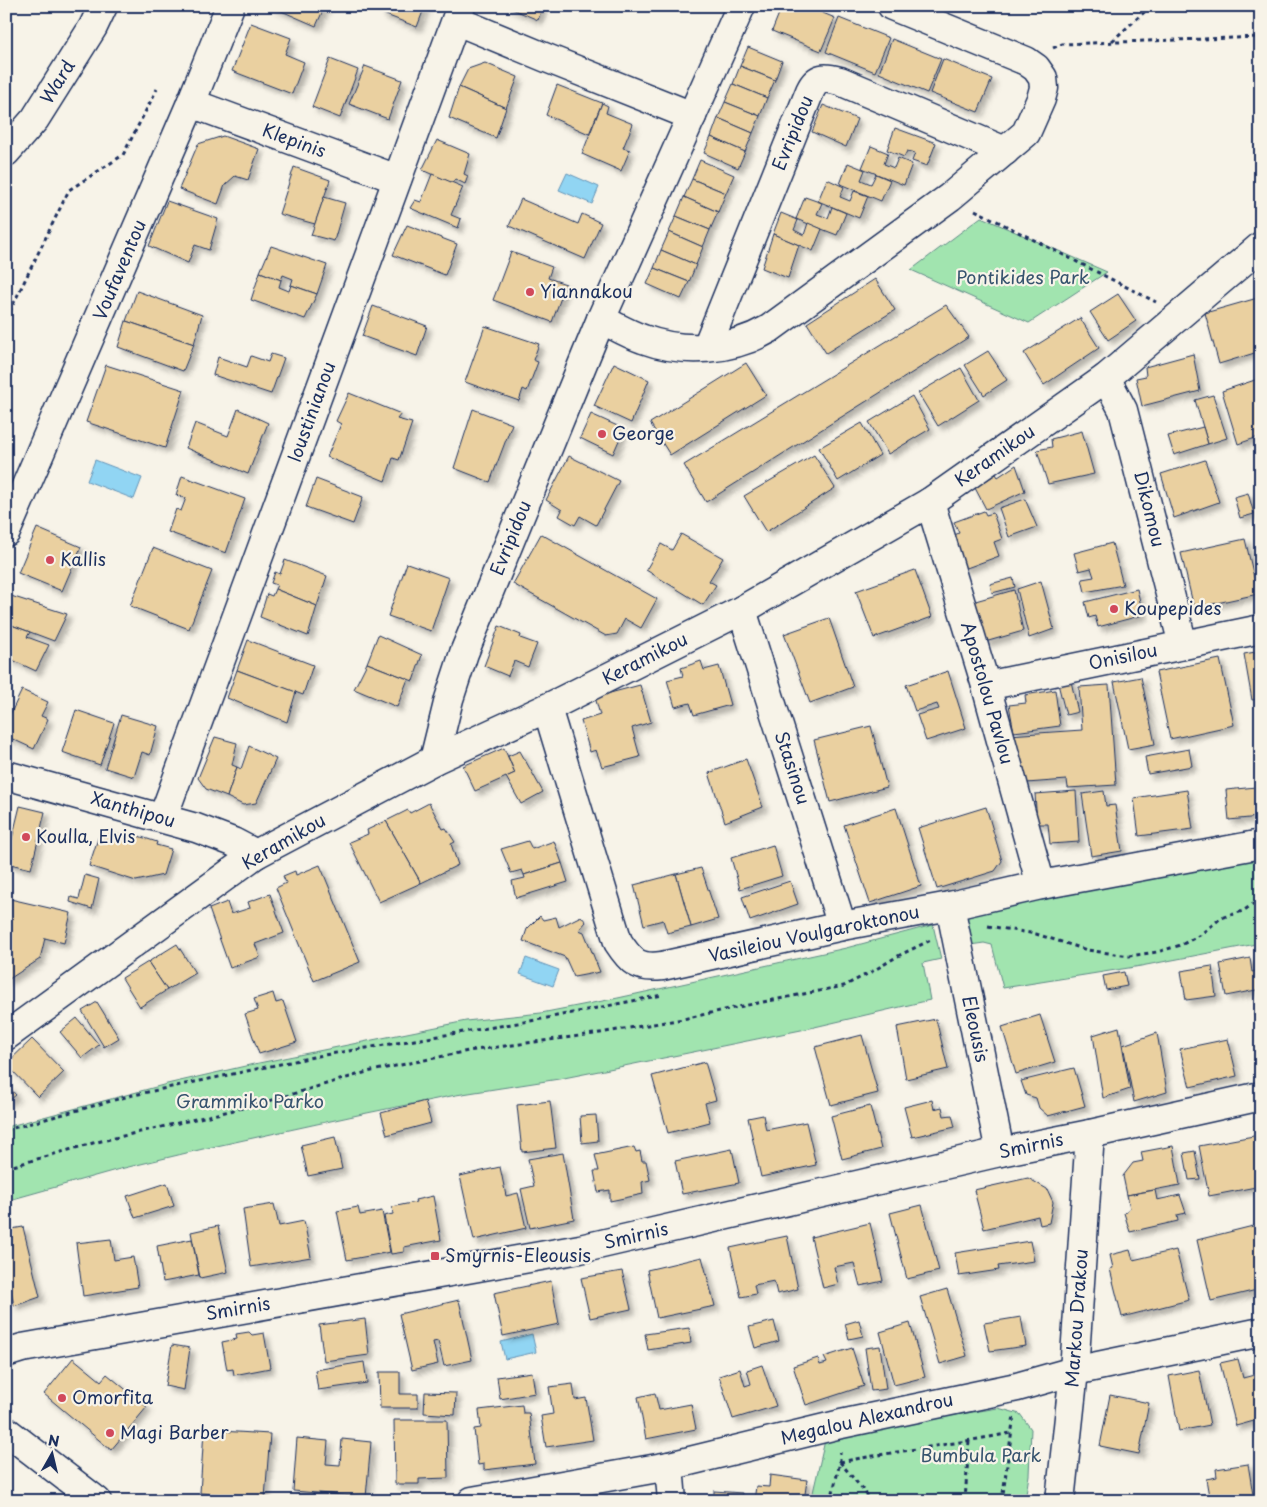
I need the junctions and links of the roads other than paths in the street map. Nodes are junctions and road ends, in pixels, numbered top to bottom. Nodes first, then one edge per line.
1 (103, 6) edge
2 (230, 6) edge
3 (741, 6) edge
4 (892, 6) edge
5 (459, 14) edge
6 (191, 103) junction
7 (692, 116) junction
8 (1005, 151) junction
9 (6, 152) edge
10 (397, 179) junction
11 (1261, 246) edge
12 (601, 319) junction
13 (707, 347) junction
14 (1106, 378) junction
15 (930, 502) junction
16 (6, 532) edge
17 (742, 610) junction
18 (1261, 629) edge
19 (1183, 645) junction
20 (986, 686) junction
21 (547, 708) junction
22 (434, 760) junction
23 (6, 775) edge
24 (163, 817) junction
25 (1261, 844) edge
26 (256, 854) junction
27 (1041, 885) junction
28 (952, 919) junction
29 (842, 926) junction
30 (6, 1036) edge
31 (1261, 1096) edge
32 (1090, 1134) junction
33 (1000, 1152) junction
34 (1261, 1332) edge
35 (6, 1352) edge
36 (1074, 1371) junction
37 (9, 1440) edge
38 (669, 1466) junction
39 (97, 1501) edge
40 (472, 1501) edge
41 (672, 1501) edge
42 (1060, 1501) edge

1 - 9 street, Ward
2 - 6 street, Voufaventou
3 - 7 street, Evripidou
4 - 8 street
5 - 7 street
5 - 10 street, Ioustinianou
6 - 10 street, Klepinis
6 - 16 street, Voufaventou
7 - 12 street, Evripidou
8 - 13 street
8 - 13 street, Evripidou
10 - 24 street, Ioustinianou
11 - 14 street, Keramikou
12 - 13 street
12 - 22 street, Evripidou
14 - 15 street, Keramikou
14 - 19 street, Dikomou
15 - 17 street, Keramikou
15 - 20 street, Apostolou Pavlou
17 - 21 street, Keramikou
17 - 29 street, Stasinou
18 - 19 street, Onisilou
19 - 20 street, Onisilou
20 - 27 street, Apostolou Pavlou
21 - 22 street, Keramikou
21 - 29 street, Vasileiou Voulgaroktonou
22 - 26 street, Keramikou
23 - 24 street, Xanthipou
24 - 26 street, Xanthipou
25 - 27 street, Vasileiou Voulgaroktonou
26 - 30 street, Keramikou
27 - 28 street, Vasileiou Voulgaroktonou
28 - 29 street, Vasileiou Voulgaroktonou
28 - 33 street, Eleousis
31 - 32 street, Smirnis
32 - 33 street, Smirnis
32 - 36 street, Markou Drakou
33 - 35 street, Smirnis
34 - 36 street, Megalou Alexandrou
36 - 38 street, Megalou Alexandrou
36 - 42 street, Markou Drakou
37 - 39 street
38 - 40 street, Megalou Alexandrou
38 - 41 street

